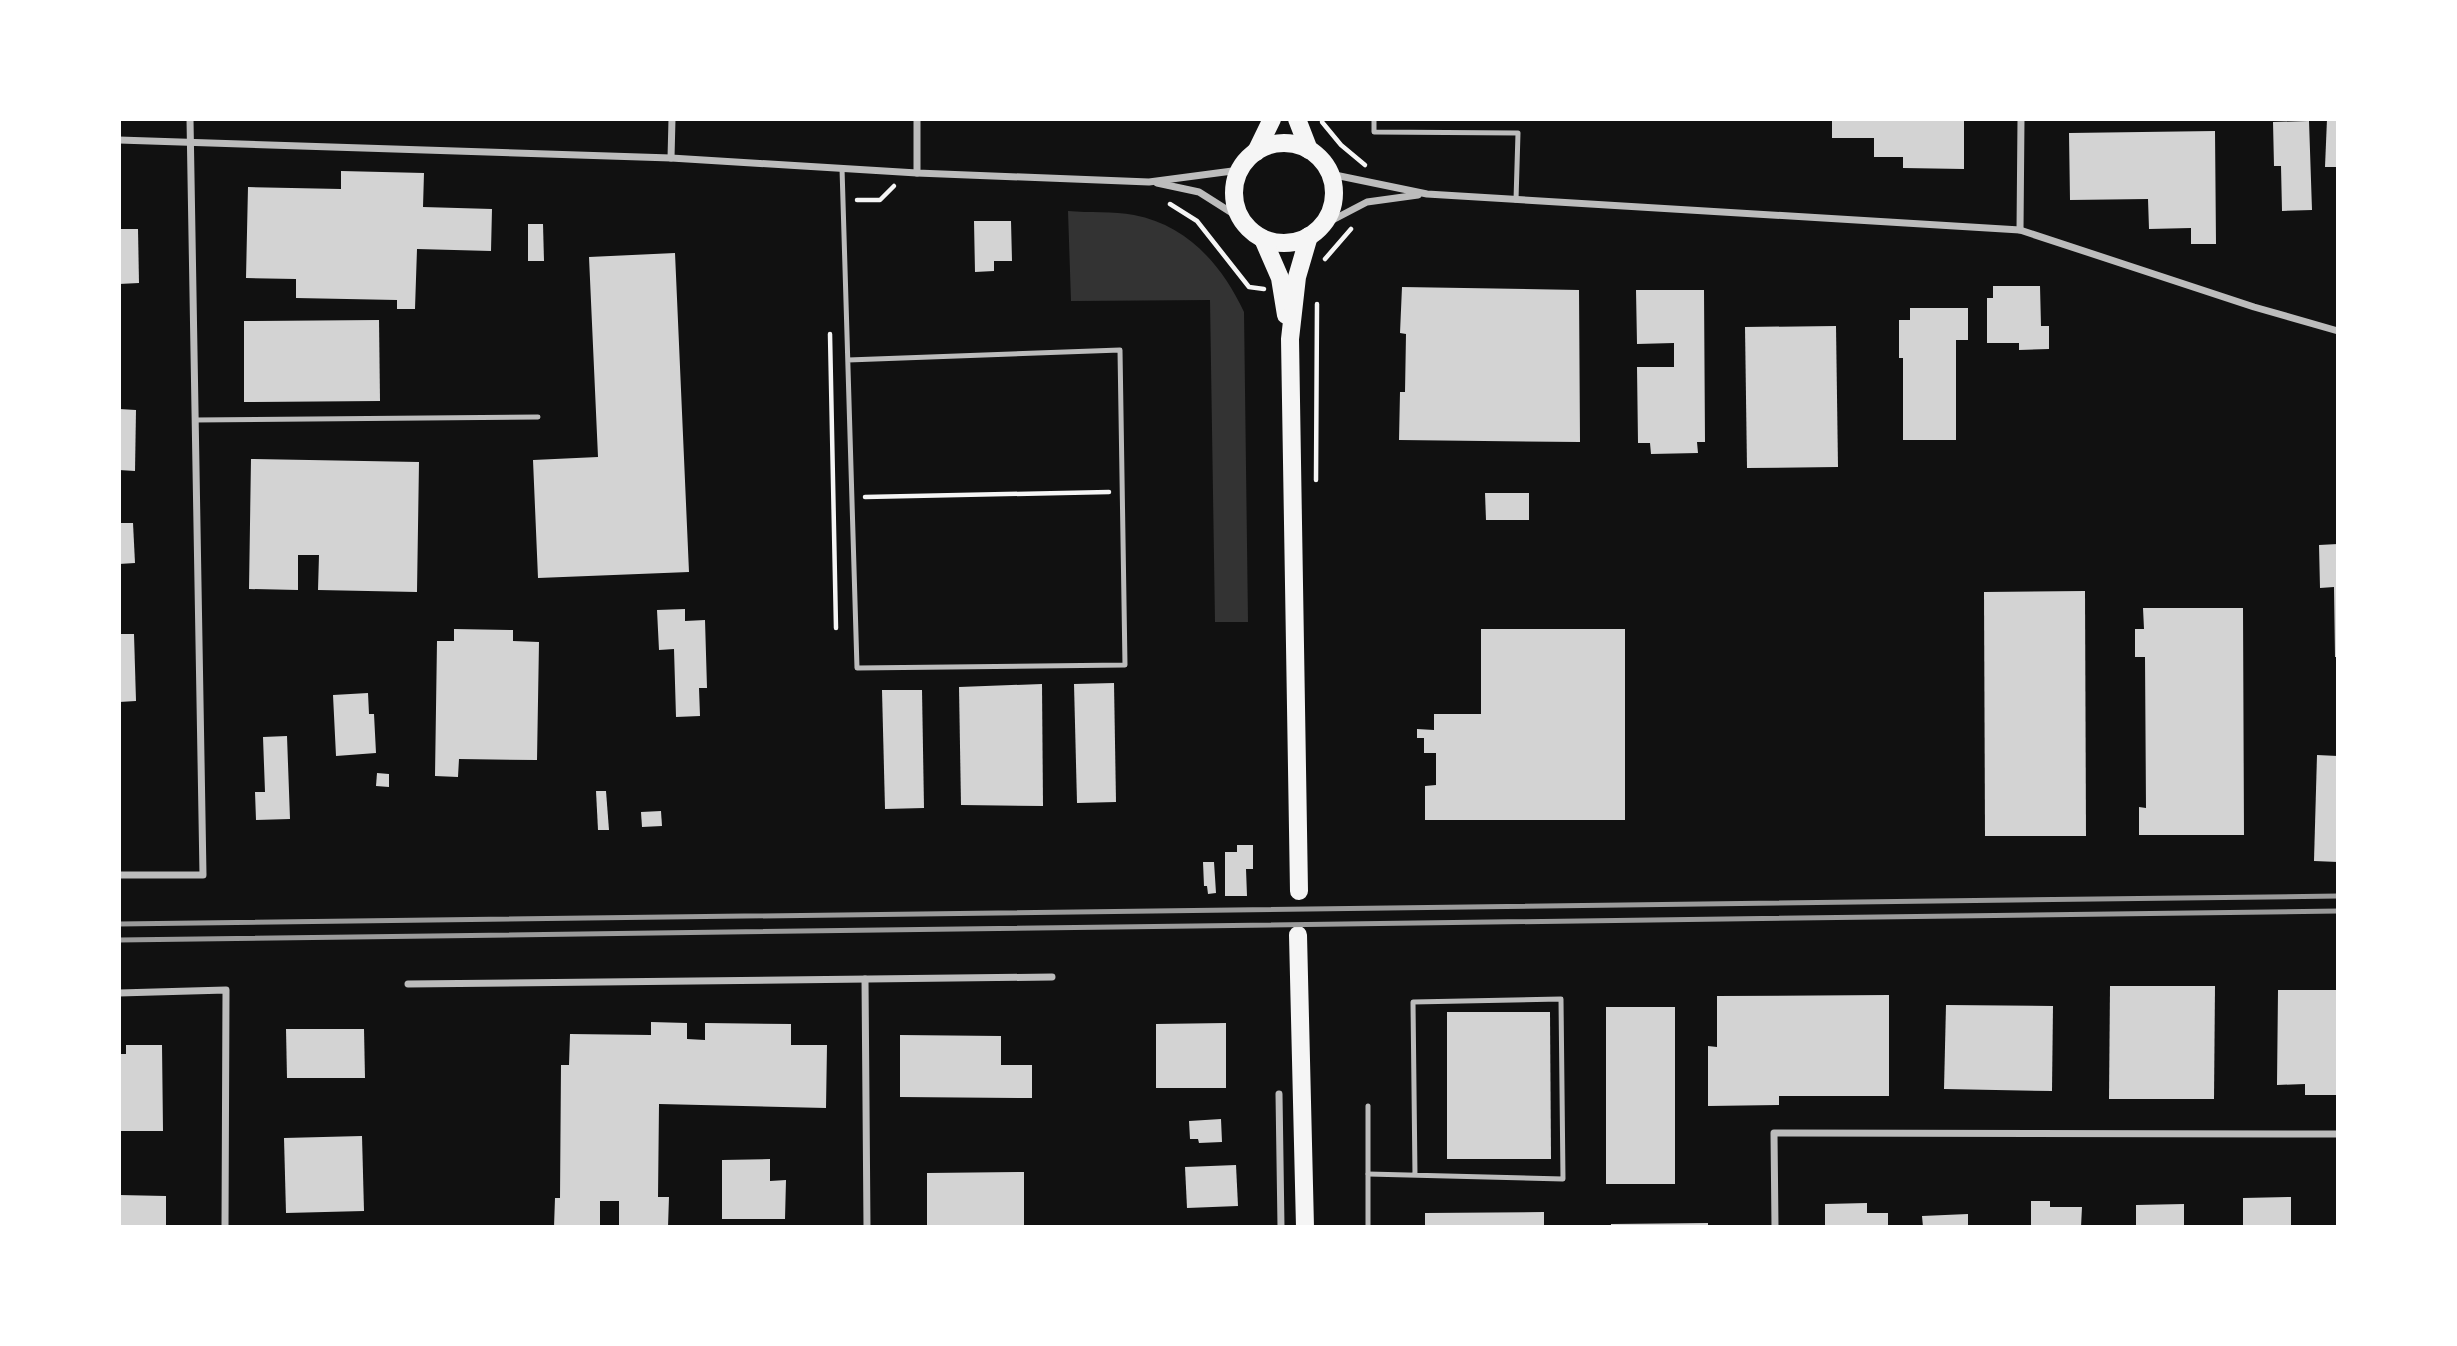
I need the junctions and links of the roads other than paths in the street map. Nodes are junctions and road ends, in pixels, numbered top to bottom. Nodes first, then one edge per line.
1 (190, 119) edge
2 (672, 119) edge
3 (917, 119) edge
4 (1272, 119) edge
5 (1297, 119) edge
6 (1374, 119) edge
7 (2021, 119) edge
8 (119, 140) edge
9 (190, 140) junction
10 (1309, 150) junction
11 (1256, 152) junction
12 (671, 158) junction
13 (842, 168) junction
14 (1240, 170) junction
15 (917, 173) junction
16 (1330, 174) junction
17 (1149, 182) junction
18 (1427, 194) junction
19 (1516, 200) junction
20 (1240, 218) junction
21 (1316, 230) junction
22 (2020, 230) junction
23 (1264, 239) junction
24 (2338, 331) edge
25 (1290, 339) junction
26 (848, 360) junction
27 (538, 417) dead end
28 (195, 420) junction
29 (119, 875) edge
30 (1298, 891) dead end
31 (1298, 935) dead end
32 (1052, 977) dead end
33 (865, 979) junction
34 (408, 984) dead end
35 (119, 993) edge
36 (1279, 1094) dead end
37 (1368, 1106) dead end
38 (2338, 1134) edge
39 (1368, 1174) junction
40 (1415, 1175) junction
41 (225, 1227) edge
42 (867, 1227) edge
43 (1281, 1227) edge
44 (1305, 1227) edge
45 (1368, 1227) edge
46 (1774, 1227) edge

1 - 9 street
2 - 12 street
3 - 15 street
4 - 11 main road
5 - 10 main road
6 - 19 lane
7 - 22 street
8 - 9 street
9 - 12 street
9 - 28 street
10 - 11 main road
10 - 16 main road
11 - 14 main road
12 - 13 street
13 - 15 street
13 - 26 lane
14 - 17 street
14 - 20 main road
15 - 17 street
16 - 18 street
16 - 21 main road
17 - 20 street
18 - 19 street
18 - 21 street
19 - 22 street
20 - 23 main road
21 - 23 main road
21 - 25 main road
22 - 24 street
23 - 25 main road
25 - 30 main road
26 - 26 lane
27 - 28 lane
28 - 29 street
31 - 44 main road
32 - 33 street
33 - 34 street
33 - 42 street
35 - 41 street
36 - 43 street
37 - 39 lane
38 - 46 street
39 - 40 lane
39 - 45 lane
40 - 40 lane

